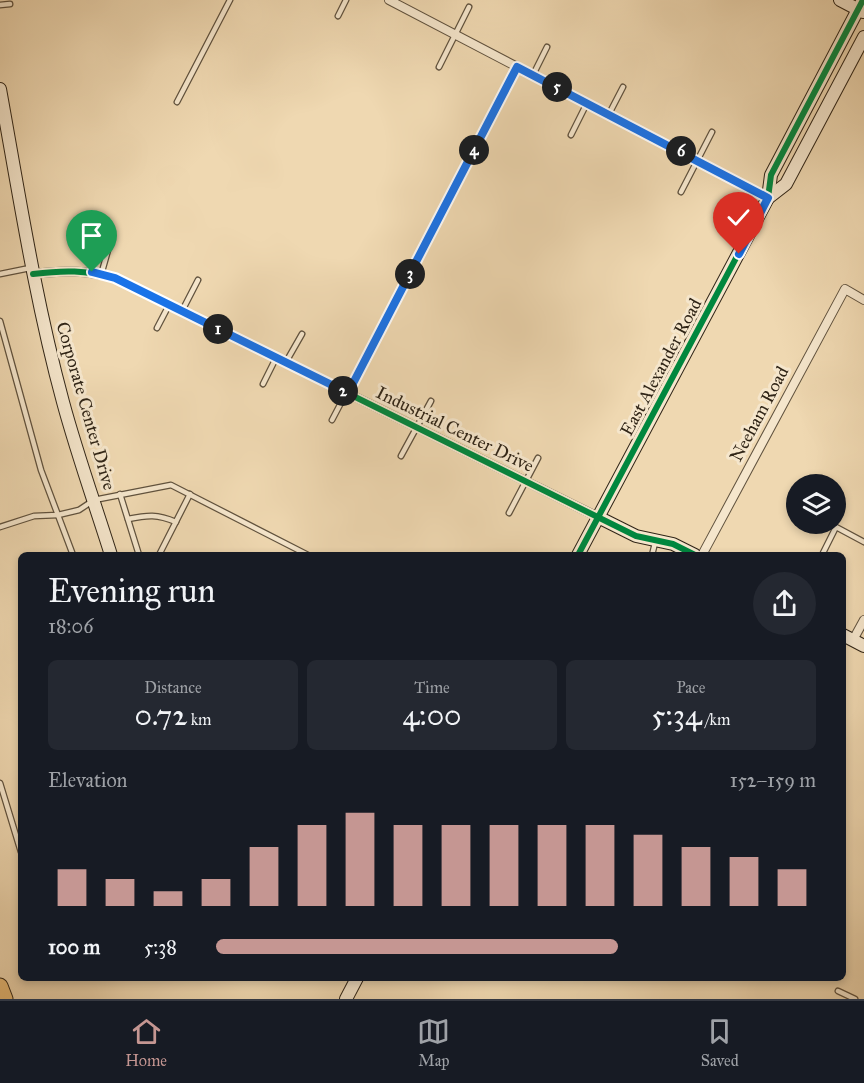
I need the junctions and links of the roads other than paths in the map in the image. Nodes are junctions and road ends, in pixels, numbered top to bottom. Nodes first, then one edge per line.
1 (230, 0) edge
2 (346, 0) edge
3 (389, 0) edge
4 (840, 0) edge
5 (10, 4) dead end
6 (0, 5) edge
7 (469, 7) dead end
8 (862, 7) edge
9 (338, 16) dead end
10 (456, 34) junction
11 (864, 37) edge
12 (547, 47) dead end
13 (439, 67) dead end
14 (517, 67) junction
15 (533, 75) junction
16 (623, 87) dead end
17 (0, 89) edge
18 (177, 102) dead end
19 (587, 103) junction
20 (609, 114) junction
21 (712, 132) dead end
22 (571, 135) dead end
23 (697, 160) junction
24 (681, 192) dead end
25 (768, 198) junction
26 (112, 236) dead end
27 (32, 271) junction
28 (0, 274) edge
29 (101, 274) junction
30 (198, 280) dead end
31 (864, 300) edge
32 (169, 305) junction
33 (182, 311) junction
34 (0, 321) edge
35 (157, 328) dead end
36 (302, 334) dead end
37 (276, 358) junction
38 (286, 362) junction
39 (263, 384) dead end
40 (348, 393) junction
41 (431, 401) dead end
42 (332, 420) dead end
43 (417, 427) junction
44 (401, 456) dead end
45 (538, 458) dead end
46 (527, 481) junction
47 (120, 495) junction
48 (190, 495) junction
49 (94, 500) junction
50 (509, 513) dead end
51 (58, 515) junction
52 (598, 517) junction
53 (128, 519) junction
54 (176, 522) junction
55 (0, 527) edge
56 (656, 540) junction
57 (864, 542) edge
58 (72, 552) edge
59 (110, 552) edge
60 (138, 552) edge
61 (161, 552) edge
62 (302, 552) edge
63 (580, 552) edge
64 (653, 552) edge
65 (689, 552) edge
66 (704, 552) edge
67 (824, 552) edge
68 (864, 620) edge
69 (853, 640) edge
70 (0, 783) edge
71 (18, 842) edge
72 (355, 981) edge
73 (0, 986) edge
74 (838, 991) dead end
75 (5, 999) edge
76 (346, 999) edge
77 (855, 999) edge

1 - 18 lane
2 - 9 lane
3 - 10 street
4 - 8 street
5 - 6 lane
7 - 10 lane
8 - 25 street, East Alexander Road
10 - 13 lane
10 - 14 street
11 - 25 street, East Alexander Road
12 - 15 lane
14 - 15 street
14 - 40 lane
15 - 19 street
16 - 20 lane
17 - 27 street, Corporate Center Drive
19 - 20 street
19 - 22 lane
20 - 23 street
21 - 23 lane
23 - 24 lane
23 - 25 street
25 - 52 street, East Alexander Road
26 - 29 lane
27 - 28 lane
27 - 29 street, Industrial Center Drive
27 - 49 street, Corporate Center Drive
29 - 32 street, Industrial Center Drive
30 - 33 lane
31 - 66 street, Neeham Road
32 - 33 street, Industrial Center Drive
32 - 35 lane
33 - 37 street, Industrial Center Drive
34 - 51 lane
36 - 38 lane
37 - 38 street, Industrial Center Drive
37 - 39 lane
38 - 40 street, Industrial Center Drive
40 - 42 lane
40 - 43 street, Industrial Center Drive
41 - 43 lane
43 - 44 lane
43 - 46 street, Industrial Center Drive
45 - 46 lane
46 - 50 lane
46 - 52 street, Industrial Center Drive
47 - 48 lane
47 - 49 lane
47 - 53 lane
48 - 54 lane
48 - 62 lane
49 - 51 lane
49 - 59 street, Corporate Center Drive
51 - 55 lane
51 - 58 lane
52 - 56 street
52 - 63 street, East Alexander Road
53 - 54 lane
53 - 60 lane
54 - 61 lane
56 - 64 lane
56 - 65 street
57 - 67 lane
68 - 69 street
70 - 71 lane
72 - 76 street
73 - 75 highway
74 - 77 lane

